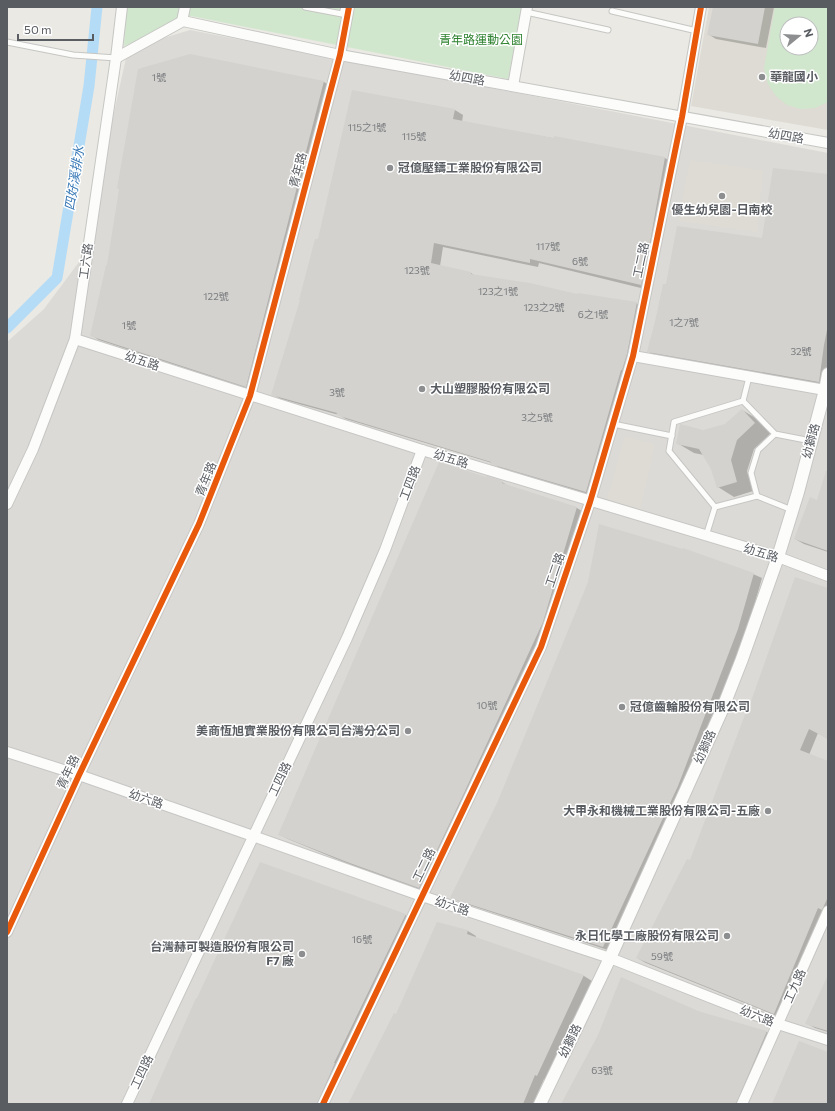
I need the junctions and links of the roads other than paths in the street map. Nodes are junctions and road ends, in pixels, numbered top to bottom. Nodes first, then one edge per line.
1 (122, 7) edge
2 (185, 7) edge
3 (305, 7) edge
4 (344, 7) edge
5 (349, 7) edge
6 (701, 7) edge
7 (527, 10) edge
8 (612, 11) dead end
9 (183, 21) junction
10 (608, 30) dead end
11 (697, 30) junction
12 (7, 42) edge
13 (340, 55) junction
14 (116, 58) junction
15 (513, 86) junction
16 (682, 117) junction
17 (828, 143) edge
18 (75, 339) junction
19 (633, 356) junction
20 (828, 374) edge
21 (749, 377) junction
22 (825, 390) junction
23 (250, 396) junction
24 (743, 402) junction
25 (613, 424) junction
26 (775, 434) junction
27 (672, 436) junction
28 (812, 440) junction
29 (422, 450) junction
30 (757, 496) junction
31 (590, 502) junction
32 (7, 504) edge
33 (714, 507) junction
34 (792, 510) junction
35 (706, 536) junction
36 (778, 557) junction
37 (828, 576) edge
38 (7, 752) edge
39 (79, 775) junction
40 (253, 836) junction
41 (422, 896) junction
42 (828, 911) edge
43 (7, 932) edge
44 (610, 958) junction
45 (778, 1024) junction
46 (828, 1040) edge
47 (127, 1104) edge
48 (323, 1104) edge
49 (540, 1104) edge
50 (742, 1104) edge

1 - 14 street, 工六路
2 - 9 street
3 - 4 lane
5 - 13 street, 青年路
6 - 11 street, 工二路
7 - 10 lane
7 - 15 street
8 - 11 lane
9 - 13 street, 幼四路
9 - 14 street
11 - 16 street, 工二路
12 - 14 lane
13 - 15 street, 幼四路
13 - 23 street, 青年路
14 - 18 street, 工六路
15 - 16 street, 幼四路
16 - 17 street, 幼四路
16 - 19 street, 工二路
18 - 23 street, 幼五路
18 - 32 street, 工六路
19 - 21 street
19 - 25 street, 工二路
20 - 22 street, 幼獅路
21 - 22 street
21 - 24 lane
22 - 28 street, 幼獅路
23 - 29 street, 幼五路
23 - 39 street, 青年路
24 - 26 lane
24 - 27 lane
25 - 27 lane
25 - 31 street, 工二路
26 - 28 lane
26 - 30 lane
27 - 33 lane
28 - 34 street, 幼獅路
29 - 31 street, 幼五路
29 - 40 street, 工四路
30 - 33 lane
30 - 34 lane
31 - 35 street, 幼五路
31 - 41 street, 工二路
33 - 35 lane
34 - 36 street, 幼獅路
35 - 36 street, 幼五路
36 - 37 street, 幼五路
36 - 44 street, 幼獅路
38 - 39 street, 幼六路
39 - 40 street, 幼六路
39 - 43 street, 青年路
40 - 41 street, 幼六路
40 - 47 street, 工四路
41 - 44 street, 幼六路
41 - 48 street, 工二路
42 - 45 street, 工九路
44 - 45 street, 幼六路
44 - 49 street, 幼獅路
45 - 46 street, 幼六路
45 - 50 street, 工九路

